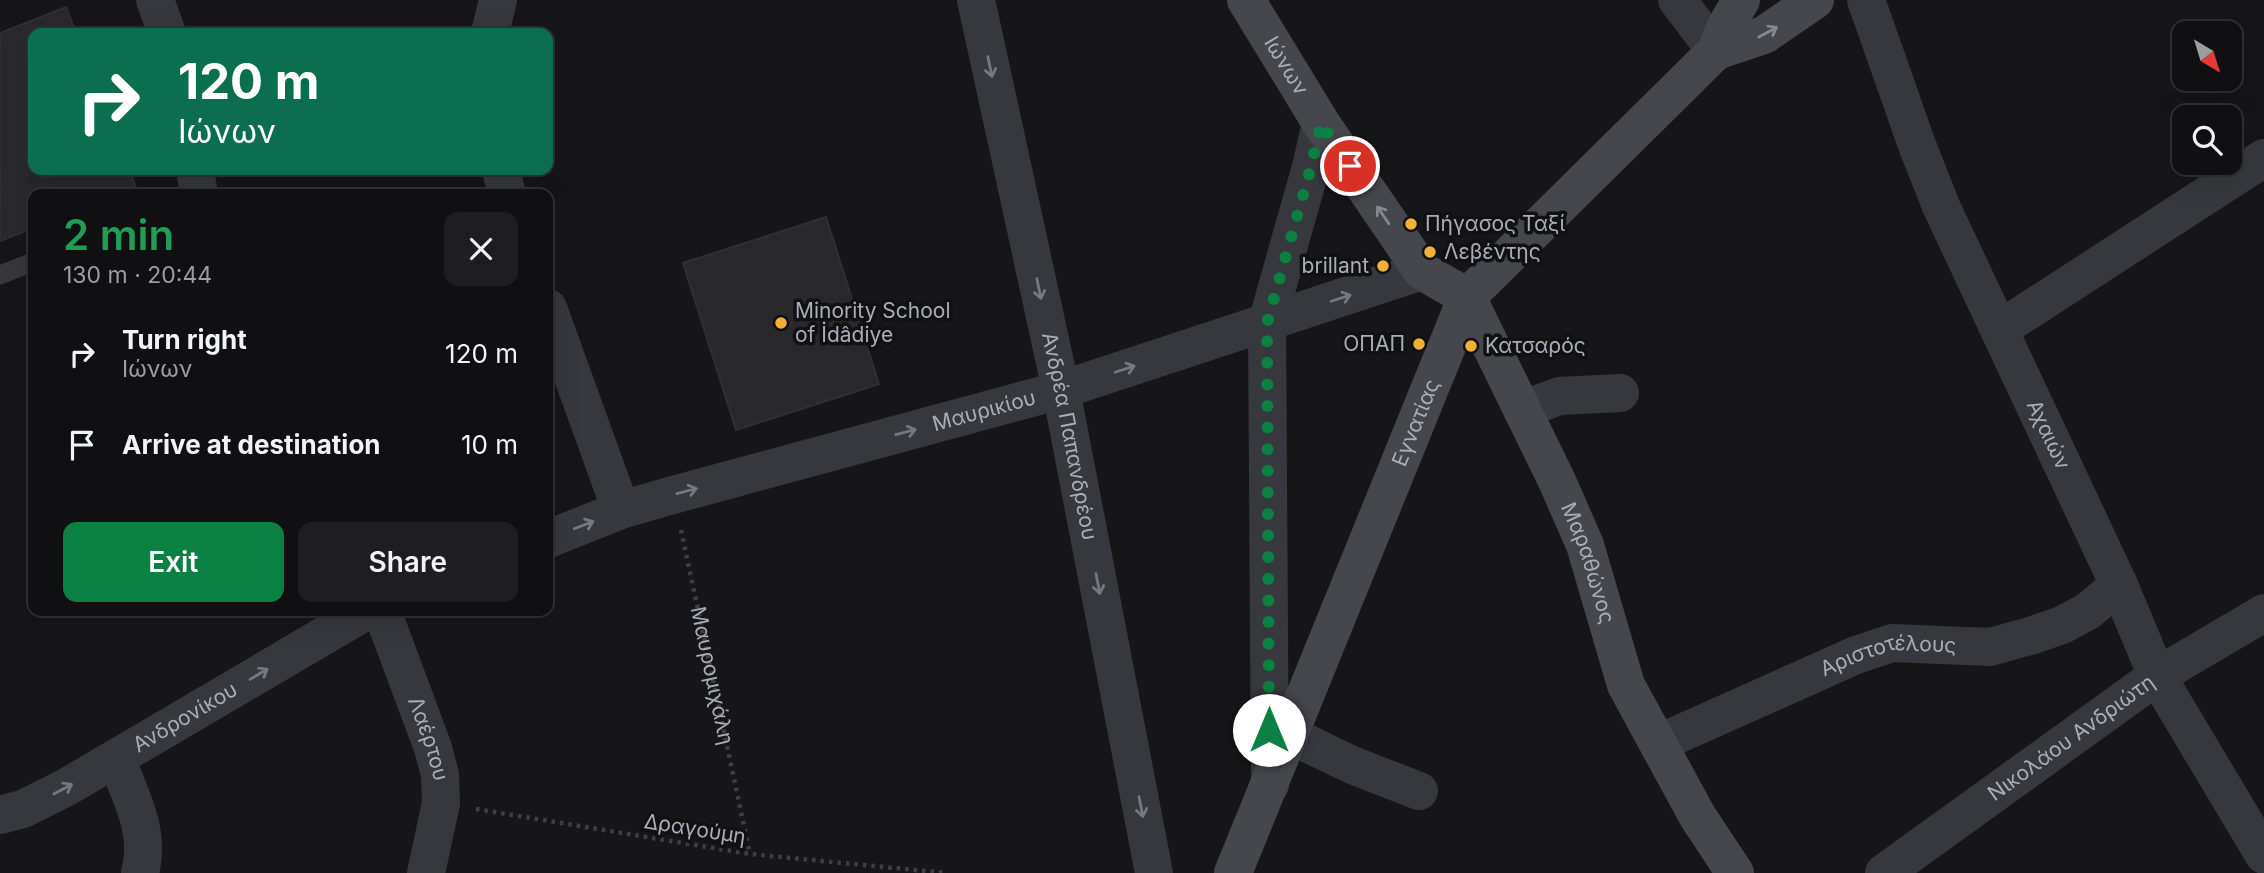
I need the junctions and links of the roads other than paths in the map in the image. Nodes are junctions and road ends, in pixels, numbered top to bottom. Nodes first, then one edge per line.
1 (155, 0) edge
2 (498, 0) edge
3 (976, 0) edge
4 (1246, 0) edge
5 (1677, 0) edge
6 (1741, 0) edge
7 (1815, 0) edge
8 (1866, 0) edge
9 (165, 28) edge
10 (491, 28) edge
11 (1716, 51) junction
12 (1321, 123) junction
13 (2264, 158) edge
14 (28, 264) edge
15 (1422, 271) junction
16 (0, 275) edge
17 (1467, 297) junction
18 (553, 322) edge
19 (1267, 323) junction
20 (2000, 329) junction
21 (1061, 390) junction
22 (1620, 393) dead end
23 (1522, 410) junction
24 (621, 510) junction
25 (553, 537) edge
26 (2119, 585) junction
27 (2264, 613) edge
28 (358, 616) edge
29 (384, 616) edge
30 (2157, 676) junction
31 (1290, 735) junction
32 (1659, 743) junction
33 (116, 759) junction
34 (1270, 785) junction
35 (1419, 792) dead end
36 (0, 815) edge
37 (2264, 855) edge
38 (139, 873) edge
39 (426, 873) edge
40 (1154, 873) edge
41 (1233, 873) edge
42 (1735, 873) edge
43 (1884, 873) edge

1 - 9 street
2 - 10 street
3 -> 21 street, Ανδρέα Παπανδρέου
4 - 12 main road, Ιώνων
5 - 11 street
6 - 11 main road
11 -> 7 main road
8 - 20 street, Αχαιών
11 - 17 main road, Εγνατίας
15 -> 12 main road, Ιώνων
12 - 19 street
13 - 20 street
14 - 16 lane
15 - 17 main road
19 -> 15 street, Μαυρικίου
17 - 23 main road, Μαραθώνος
17 - 31 main road, Εγνατίας
18 - 24 street
21 -> 19 street, Μαυρικίου
19 - 34 street
20 - 26 street, Αχαιών
24 -> 21 street, Μαυρικίου
21 -> 40 street, Ανδρέα Παπανδρέου
22 - 23 street
23 - 32 main road, Μαραθώνος
25 -> 24 street
26 - 30 street, Αχαιών
26 - 32 street, Αριστοτέλους
27 - 30 street, Νικολάου Ανδριώτη
33 -> 28 street, Ανδρονίκου
29 - 39 street, Λαέρτου
30 - 37 street, Αχαιών
30 - 43 street, Νικολάου Ανδριώτη
31 - 34 main road, Εγνατίας
31 - 35 street
32 - 42 main road, Μαραθώνος
36 -> 33 street, Ανδρονίκου
33 - 38 street
34 - 41 main road, Εγνατίας

